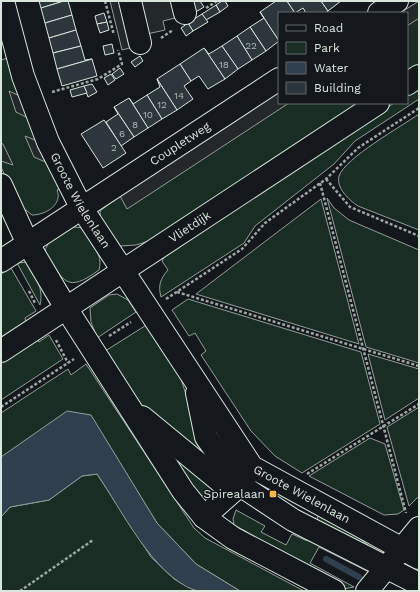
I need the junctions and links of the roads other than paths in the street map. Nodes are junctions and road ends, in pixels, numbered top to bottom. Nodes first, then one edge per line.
1 (3, 1) edge
2 (130, 1) edge
3 (397, 1) edge
4 (380, 12) edge
5 (142, 47) road end
6 (419, 76) edge
7 (278, 80) edge
8 (408, 83) edge
9 (376, 104) edge
10 (1, 185) edge
11 (81, 207) junction
12 (28, 244) junction
13 (1, 261) edge
14 (122, 270) junction
15 (66, 308) junction
16 (1, 351) edge
17 (195, 382) junction
18 (126, 404) junction
19 (252, 467) junction
20 (240, 485) junction
21 (204, 517) junction
22 (413, 543) edge
23 (387, 567) junction
24 (419, 584) edge
25 (334, 591) edge
26 (367, 591) edge

1 - 11 street, Groote Wielenlaan
2 - 5 street
3 - 4 street
6 - 8 street
7 - 11 street, Coupletweg
9 - 14 street, Vlietdijk
10 - 12 street, Groote Wielenlaan
11 - 12 street, Coupletweg
11 - 14 street, Groote Wielenlaan
12 - 13 street, Coupletweg
12 - 15 street, Groote Wielenlaan
14 - 15 street, Vlietdijk
14 - 17 street, Groote Wielenlaan
15 - 16 street, Vlietdijk
15 - 18 street, Groote Wielenlaan
17 - 19 street, Groote Wielenlaan
17 - 20 street, Groote Wielenlaan
18 - 20 street, Groote Wielenlaan
18 - 21 street, Groote Wielenlaan
19 - 20 street
19 - 22 street, Groote Wielenlaan
20 - 21 street
20 - 23 street, Groote Wielenlaan
21 - 25 street, Groote Wielenlaan
22 - 23 street
23 - 24 street, Groote Wielenlaan
23 - 26 street

